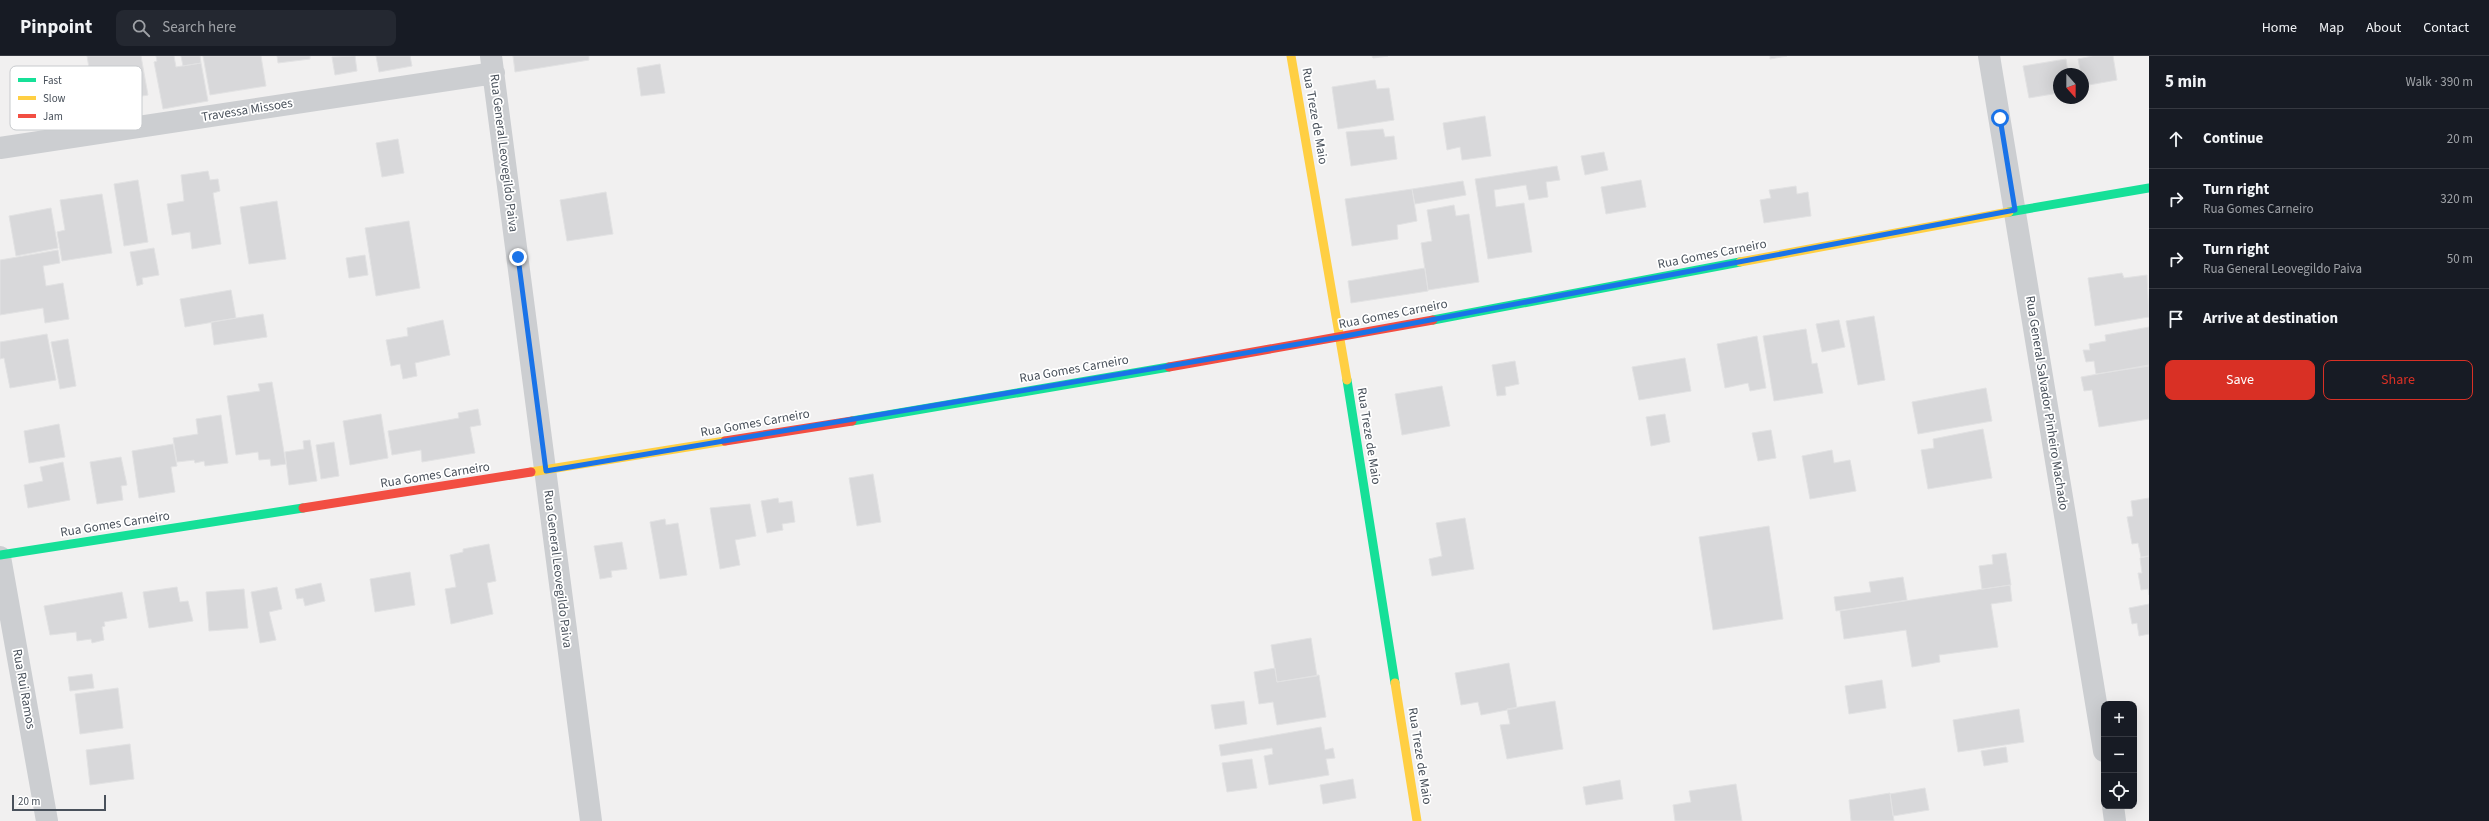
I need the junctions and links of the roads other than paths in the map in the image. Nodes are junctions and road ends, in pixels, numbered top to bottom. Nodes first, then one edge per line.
1 (1291, 56) edge
2 (1989, 56) edge
3 (493, 64) edge
4 (142, 124) edge
5 (106, 130) edge
6 (0, 148) edge
7 (2149, 188) edge
8 (2015, 210) junction
9 (1340, 337) junction
10 (546, 471) junction
11 (0, 556) edge
12 (2102, 737) edge
13 (2114, 809) edge
14 (47, 821) edge
15 (591, 821) edge
16 (1417, 821) edge
17 (2116, 821) edge

1 - 9 street, Rua Treze de Maio
2 - 8 street, Rua General Salvador Pinheiro Machado
3 - 4 street, Travessa Missoes
3 - 10 street, Rua General Leovegildo Paiva
5 - 6 street, Travessa Missoes
7 - 8 street, Rua Gomes Carneiro
8 - 9 street, Rua Gomes Carneiro
8 - 12 street, Rua General Salvador Pinheiro Machado
9 - 10 street, Rua Gomes Carneiro
9 - 16 street, Rua Treze de Maio
10 - 11 street, Rua Gomes Carneiro
10 - 15 street, Rua General Leovegildo Paiva
11 - 14 street, Rua Rui Ramos
13 - 17 street

